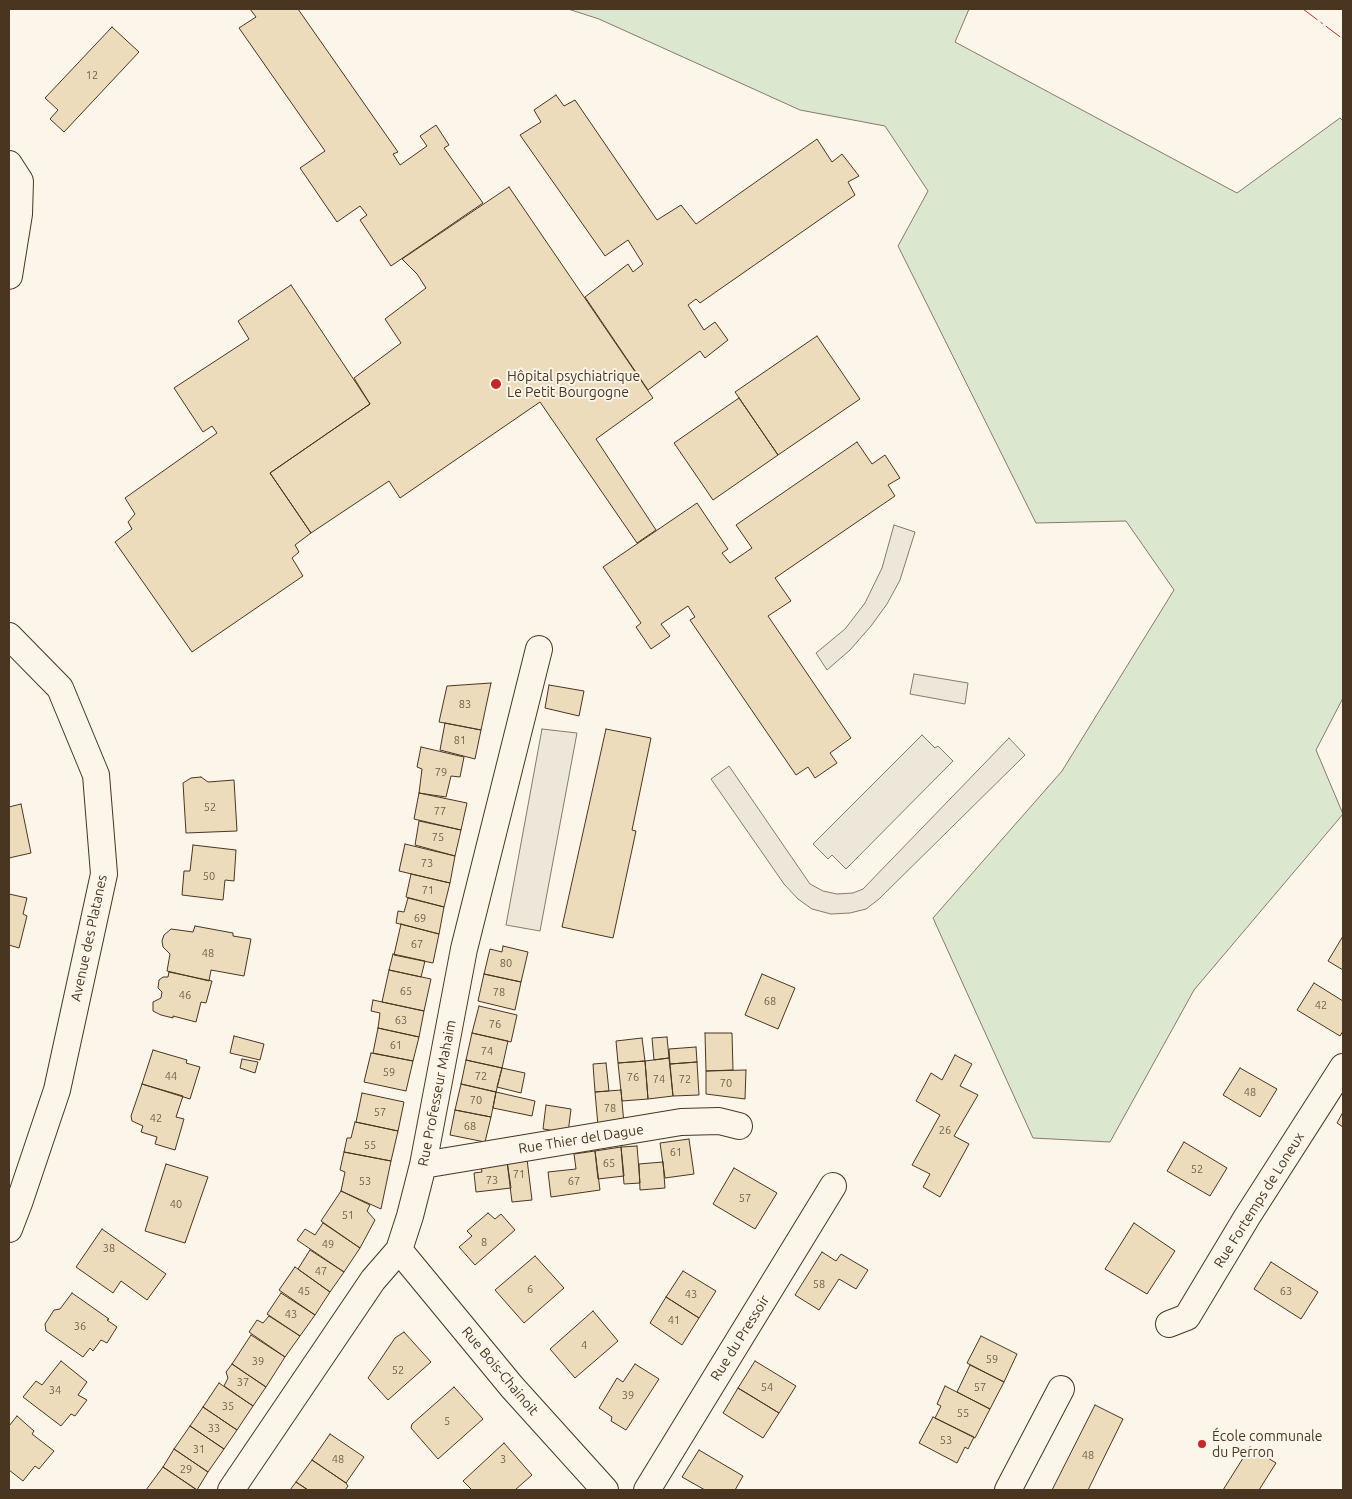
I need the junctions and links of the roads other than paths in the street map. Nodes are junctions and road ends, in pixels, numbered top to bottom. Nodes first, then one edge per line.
1 (9, 164) edge
2 (9, 276) edge
3 (9, 636) edge
4 (539, 649) dead end
5 (1343, 1067) edge
6 (739, 1126) dead end
7 (423, 1165) junction
8 (833, 1186) dead end
9 (9, 1229) edge
10 (399, 1250) junction
11 (1168, 1324) dead end
12 (1061, 1389) dead end
13 (230, 1490) edge
14 (605, 1490) edge
15 (647, 1490) edge
16 (1008, 1490) edge

1 - 2 street
3 - 9 street, Avenue des Platanes
4 - 7 street, Rue Professeur Mahaim
5 - 11 street, Rue Fortemps de Loneux
6 - 7 street, Rue Thier del Dague
7 - 10 street, Rue Professeur Mahaim
8 - 15 street, Rue du Pressoir
10 - 13 street, Rue Professeur Mahaim
10 - 14 street, Rue Bois-Chainoit
12 - 16 street

